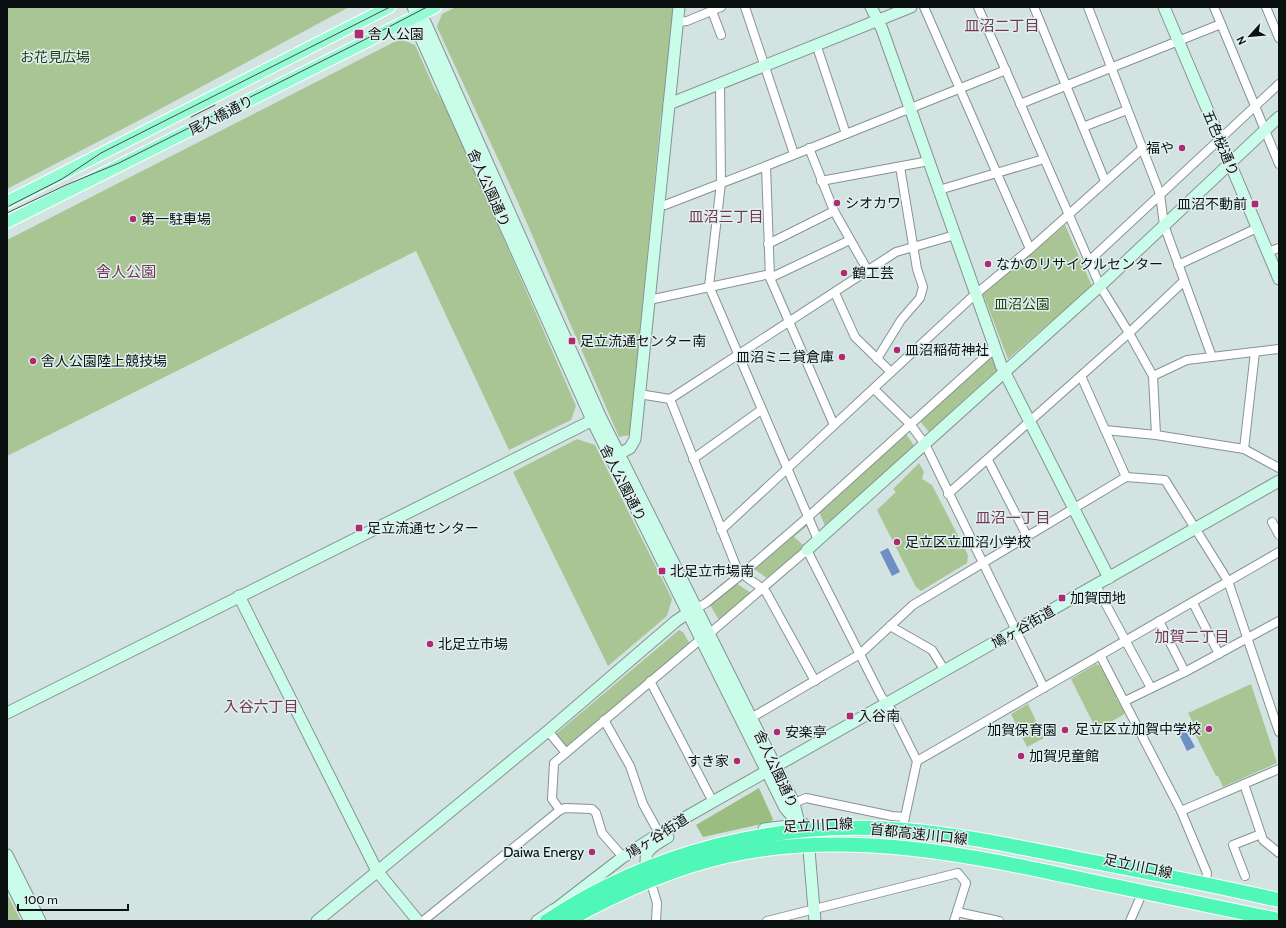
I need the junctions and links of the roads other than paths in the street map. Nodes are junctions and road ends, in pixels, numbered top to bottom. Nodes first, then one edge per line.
1 (389, 7) edge
2 (435, 7) edge
3 (679, 7) edge
4 (721, 7) edge
5 (745, 7) edge
6 (871, 7) edge
7 (911, 7) edge
8 (924, 7) edge
9 (978, 7) edge
10 (1034, 7) edge
11 (1088, 7) edge
12 (1164, 7) edge
13 (1214, 7) edge
14 (1266, 7) edge
15 (712, 10) junction
16 (415, 12) edge
17 (877, 20) junction
18 (678, 22) junction
19 (1221, 24) junction
20 (1277, 27) edge
21 (721, 34) dead end
22 (1279, 38) edge
23 (1179, 42) junction
24 (816, 44) junction
25 (764, 66) junction
26 (1111, 68) junction
27 (1006, 70) junction
28 (720, 84) junction
29 (1279, 84) edge
30 (1066, 86) junction
31 (960, 89) junction
32 (669, 104) junction
33 (1020, 104) junction
34 (1255, 105) junction
35 (910, 109) junction
36 (1127, 110) junction
37 (1279, 118) edge
38 (1083, 127) junction
39 (1265, 131) junction
40 (846, 134) junction
41 (1220, 139) junction
42 (809, 148) junction
43 (1142, 149) junction
44 (794, 154) junction
45 (1044, 159) junction
46 (929, 161) junction
47 (1230, 164) junction
48 (1279, 164) edge
49 (766, 166) junction
50 (900, 167) junction
51 (996, 172) junction
52 (821, 181) junction
53 (1106, 181) junction
54 (720, 184) junction
55 (939, 190) junction
56 (1160, 194) junction
57 (7, 202) edge
58 (658, 205) junction
59 (834, 211) junction
60 (1068, 214) junction
61 (7, 222) edge
62 (1164, 225) junction
63 (1257, 228) junction
64 (955, 236) junction
65 (850, 240) junction
66 (768, 244) junction
67 (913, 248) junction
68 (1279, 248) edge
69 (1030, 249) junction
70 (1267, 252) junction
71 (1088, 261) junction
72 (1178, 265) junction
73 (868, 271) junction
74 (770, 276) junction
75 (1279, 279) edge
76 (1184, 281) junction
77 (709, 286) junction
78 (1100, 286) junction
79 (836, 293) junction
80 (976, 295) junction
81 (649, 300) junction
82 (789, 322) junction
83 (1129, 333) junction
84 (995, 348) junction
85 (1279, 349) edge
86 (1254, 352) junction
87 (738, 355) junction
88 (1212, 357) junction
89 (877, 360) junction
90 (891, 372) junction
91 (1004, 372) junction
92 (1081, 376) junction
93 (1153, 376) junction
94 (874, 389) junction
95 (639, 394) junction
96 (670, 400) junction
97 (761, 410) junction
98 (596, 418) junction
99 (1029, 422) junction
100 (910, 424) junction
101 (834, 425) junction
102 (1105, 430) junction
103 (1156, 435) junction
104 (925, 444) junction
105 (1244, 449) junction
106 (619, 454) junction
107 (693, 459) junction
108 (988, 460) junction
109 (786, 468) junction
110 (1279, 468) edge
111 (1126, 477) junction
112 (1279, 481) edge
113 (948, 494) junction
114 (1073, 508) junction
115 (808, 518) junction
116 (1272, 522) dead end
117 (1195, 529) junction
118 (721, 530) junction
119 (1279, 535) edge
120 (1027, 536) junction
121 (818, 540) junction
122 (807, 550) junction
123 (1279, 552) edge
124 (983, 562) junction
125 (742, 574) junction
126 (1109, 578) junction
127 (1228, 581) junction
128 (1096, 586) junction
129 (763, 588) junction
130 (239, 596) junction
131 (1193, 603) junction
132 (692, 610) junction
133 (1279, 621) edge
134 (1159, 622) junction
135 (890, 626) junction
136 (1016, 631) junction
137 (705, 636) junction
138 (1248, 639) junction
139 (1126, 640) junction
140 (860, 654) junction
141 (1219, 654) junction
142 (1100, 655) junction
143 (945, 671) junction
144 (1185, 672) junction
145 (650, 681) junction
146 (815, 681) junction
147 (1044, 688) junction
148 (1151, 688) junction
149 (1125, 701) junction
150 (887, 704) junction
151 (7, 713) edge
152 (751, 718) junction
153 (604, 720) junction
154 (548, 732) junction
155 (1279, 732) edge
156 (566, 753) junction
157 (917, 761) junction
158 (1279, 769) edge
159 (771, 770) junction
160 (1244, 784) junction
161 (713, 802) junction
162 (794, 803) junction
163 (560, 810) junction
164 (1181, 811) junction
165 (904, 820) junction
166 (799, 824) junction
167 (659, 833) junction
168 (1261, 834) junction
169 (809, 850) junction
170 (1279, 853) edge
171 (7, 855) edge
172 (623, 857) junction
173 (645, 864) junction
174 (377, 871) junction
175 (7, 875) edge
176 (1245, 876) dead end
177 (1206, 880) junction
178 (652, 886) junction
179 (1279, 895) edge
180 (1141, 896) junction
181 (1279, 900) edge
182 (814, 909) junction
183 (957, 912) junction
184 (550, 916) edge
185 (1279, 920) edge
186 (30, 921) edge
187 (40, 921) edge
188 (317, 921) edge
189 (418, 921) edge
190 (423, 921) edge
191 (537, 921) edge
192 (566, 921) edge
193 (578, 921) edge
194 (656, 921) edge
195 (767, 921) edge
196 (815, 921) edge
197 (954, 921) edge
198 (999, 921) edge
199 (1130, 921) edge
200 (1260, 921) edge

1 - 57 main road, 尾久橋通り
2 - 16 main road, 尾久橋通り
3 - 18 street
4 - 15 street
5 - 25 street
6 - 17 street
7 - 17 street
8 - 31 street
9 - 27 street
10 - 30 street
11 - 26 street
12 - 23 street, 五色桜通り
13 - 19 street
14 - 20 street
15 - 18 street
15 - 21 street
16 - 61 main road, 尾久橋通り
16 - 98 street, 舎人公園通り
17 - 24 street
17 - 35 street
18 - 32 street
19 - 23 street
19 - 34 street
20 - 22 street
23 - 26 street
23 - 41 street, 五色桜通り
24 - 25 street
24 - 40 street
25 - 28 street
25 - 44 street
26 - 30 street
26 - 36 street
27 - 31 street
27 - 33 street
28 - 32 street
28 - 54 street
29 - 34 street
30 - 33 street
30 - 38 street
31 - 35 street
31 - 51 street
32 - 58 street
33 - 45 street
34 - 39 street
34 - 41 street
35 - 40 street
35 - 46 street
36 - 38 street
36 - 43 street
37 - 39 street
38 - 53 street
39 - 47 street
39 - 48 street
40 - 42 street
41 - 47 street, 五色桜通り
41 - 56 street
42 - 44 street
42 - 52 street
43 - 53 street
43 - 56 street
44 - 49 street
45 - 51 street
45 - 60 street
46 - 50 street
46 - 55 street
47 - 62 street
47 - 63 street, 五色桜通り
49 - 54 street
49 - 66 street
50 - 52 street
50 - 67 street
51 - 55 street
51 - 69 street
52 - 59 street
53 - 60 street
54 - 58 street
54 - 77 street
55 - 64 street
56 - 62 street
56 - 71 street
58 - 81 street
59 - 65 street
59 - 66 street
60 - 69 street
60 - 71 street
62 - 72 street
62 - 78 street
63 - 70 street, 五色桜通り
63 - 72 street
64 - 67 street
64 - 80 street
65 - 73 street
65 - 74 street
66 - 74 street
67 - 73 street
67 - 89 street
68 - 70 street
69 - 80 street
70 - 75 street, 五色桜通り
71 - 78 street
72 - 76 street
73 - 79 street
74 - 77 street
74 - 82 street
76 - 83 street
76 - 88 street
77 - 81 street
77 - 87 street
78 - 83 street
78 - 91 street
79 - 82 street
79 - 89 street
80 - 84 street
80 - 90 street
81 - 95 street
82 - 87 street
82 - 101 street
83 - 92 street
83 - 93 street
84 - 91 street
84 - 100 street
85 - 86 street
86 - 88 street
86 - 105 street
87 - 96 street
87 - 97 street
88 - 93 street
89 - 90 street
90 - 94 street
91 - 99 street
91 - 104 street
92 - 99 street
92 - 102 street
93 - 103 street
94 - 100 street
94 - 101 street
95 - 96 street
95 - 106 street
96 - 107 street
97 - 107 street
97 - 109 street
98 - 106 street, 舎人公園通り
98 - 130 street
98 - 132 street, 舎人公園通り
99 - 108 street
99 - 114 street
100 - 104 street
100 - 115 street
101 - 109 street
102 - 103 street
102 - 111 street
103 - 105 street
104 - 113 street
104 - 121 street
105 - 110 street
106 - 132 street, 舎人公園通り
107 - 118 street
108 - 113 street
108 - 120 street
109 - 115 street
109 - 118 street
111 - 114 street
111 - 117 street
112 - 117 street, 鳩ヶ谷街道
113 - 124 street
114 - 120 street
114 - 126 street
115 - 121 street
115 - 125 street
116 - 119 street
117 - 126 street, 鳩ヶ谷街道
117 - 127 street
118 - 125 street
120 - 124 street
121 - 122 street
122 - 129 street
122 - 140 street
123 - 127 street
124 - 135 street
124 - 136 street
125 - 129 street
125 - 132 street
126 - 128 street, 鳩ヶ谷街道
127 - 131 street
127 - 138 street
128 - 136 street, 鳩ヶ谷街道
128 - 139 street
129 - 137 street
129 - 146 street
130 - 151 street
130 - 174 street
131 - 134 street
131 - 141 street
132 - 137 street, 舎人公園通り
132 - 154 street
133 - 138 street
134 - 139 street
134 - 144 street
135 - 140 street
135 - 143 street
136 - 143 street, 鳩ヶ谷街道
136 - 147 street
137 - 145 street
137 - 152 street, 舎人公園通り
137 - 159 street, 舎人公園通り
138 - 141 street
138 - 155 street
139 - 142 street
139 - 148 street
140 - 146 street
140 - 150 street
141 - 144 street
142 - 147 street
142 - 149 street
143 - 150 street, 鳩ヶ谷街道
144 - 148 street
145 - 153 street
145 - 161 street
146 - 152 street
147 - 157 street
148 - 149 street
149 - 164 street
150 - 157 street
150 - 159 street, 鳩ヶ谷街道
152 - 159 street, 舎人公園通り
153 - 156 street
153 - 167 street
154 - 156 street
154 - 174 street
156 - 163 street
157 - 165 street
158 - 160 street
159 - 161 street, 鳩ヶ谷街道
159 - 162 street, 舎人公園通り
159 - 166 street, 舎人公園通り
159 - 173 street, 鳩ヶ谷街道
160 - 164 street
160 - 168 street
161 - 167 street, 鳩ヶ谷街道
162 - 165 street
162 - 166 street, 舎人公園通り
163 - 172 street
163 - 190 street
164 - 177 street
165 - 166 street, 足立川口線
165 - 177 street, 足立川口線
166 - 169 street
166 - 173 street, 足立川口線
167 - 172 street, 鳩ヶ谷街道
168 - 170 street
168 - 176 street
169 - 178 street, 足立川口線
169 - 180 street, 足立川口線
169 - 182 street
171 - 187 street
172 - 184 street, 鳩ヶ谷街道
173 - 178 street, 鳩ヶ谷街道
173 - 184 street, 足立川口線
174 - 188 street
174 - 189 street
175 - 186 street
177 - 179 street, 足立川口線
178 - 193 street, 足立川口線
178 - 194 street
180 - 199 street
180 - 200 street, 足立川口線
181 - 184 highway, 首都高速川口線, bridge
182 - 183 street
182 - 195 street
182 - 196 street
183 - 197 street
183 - 198 street
184 - 191 street, 足立川口線
185 - 192 highway, 首都高速川口線, bridge

